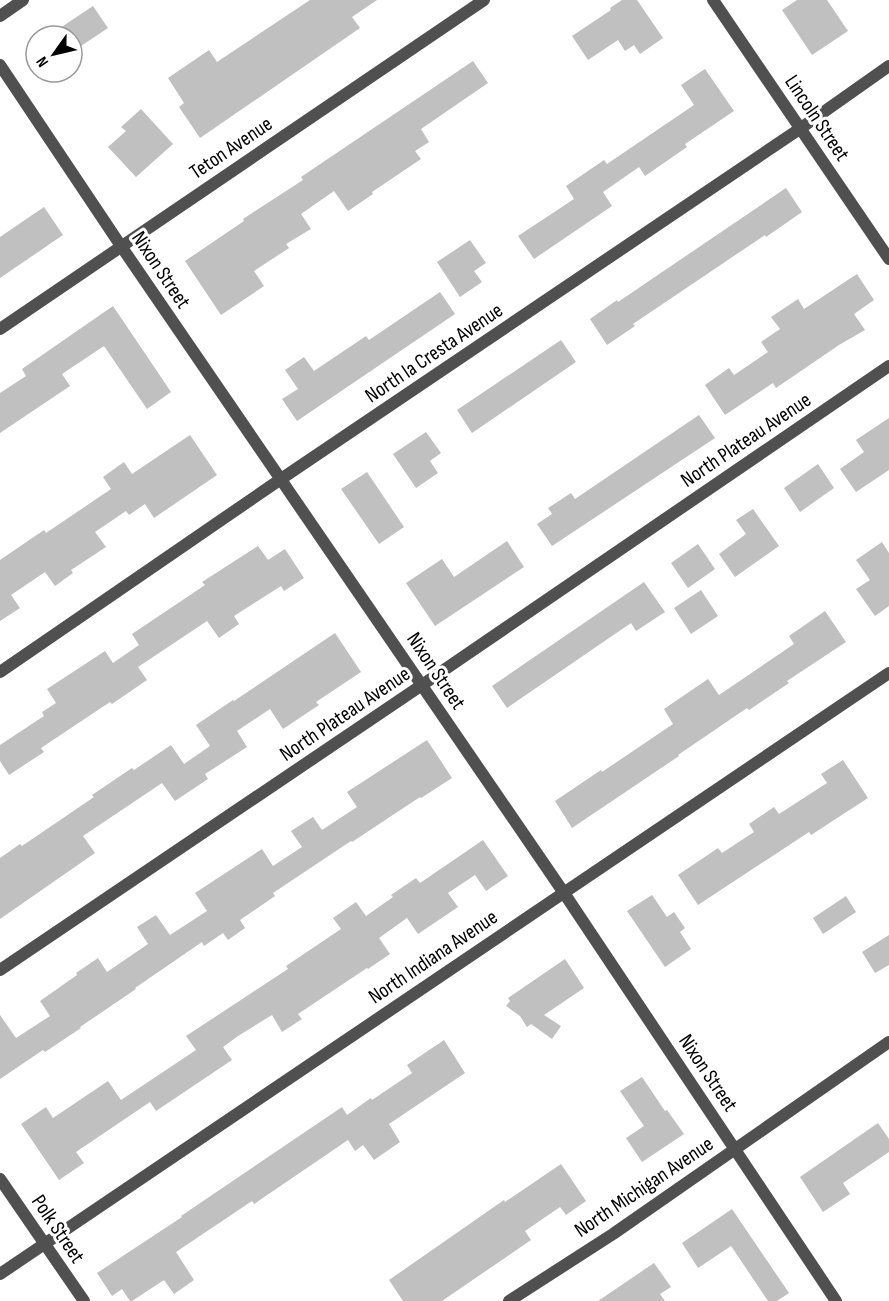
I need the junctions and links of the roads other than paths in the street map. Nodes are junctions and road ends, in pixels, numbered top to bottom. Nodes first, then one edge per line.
1 (23, 0) edge
2 (484, 0) edge
3 (713, 0) edge
4 (0, 16) edge
5 (0, 65) edge
6 (889, 66) edge
7 (801, 128) junction
8 (121, 246) junction
9 (889, 259) edge
10 (0, 329) edge
11 (889, 366) edge
12 (281, 479) junction
13 (0, 672) edge
14 (889, 673) edge
15 (422, 685) junction
16 (564, 893) junction
17 (0, 970) edge
18 (889, 1042) edge
19 (735, 1149) junction
20 (0, 1179) edge
21 (44, 1244) junction
22 (0, 1274) edge
23 (84, 1301) edge
24 (509, 1301) edge
25 (836, 1301) edge

1 - 4 street
2 - 8 street, Teton Avenue
3 - 7 street, Lincoln Street
5 - 8 street, Nixon Street
6 - 7 street, North la Cresta Avenue
7 - 9 street, Lincoln Street
7 - 12 street, North la Cresta Avenue
8 - 10 street, Teton Avenue
8 - 12 street, Nixon Street
11 - 15 street, North Plateau Avenue
12 - 13 street, North la Cresta Avenue
12 - 15 street, Nixon Street
14 - 16 street, North Indiana Avenue
15 - 16 street, Nixon Street
15 - 17 street, North Plateau Avenue
16 - 19 street, Nixon Street
16 - 21 street, North Indiana Avenue
18 - 19 street, North Michigan Avenue
19 - 24 street, North Michigan Avenue
19 - 25 street, Nixon Street
20 - 21 street, Polk Street
21 - 22 street, North Indiana Avenue
21 - 23 street, Polk Street

